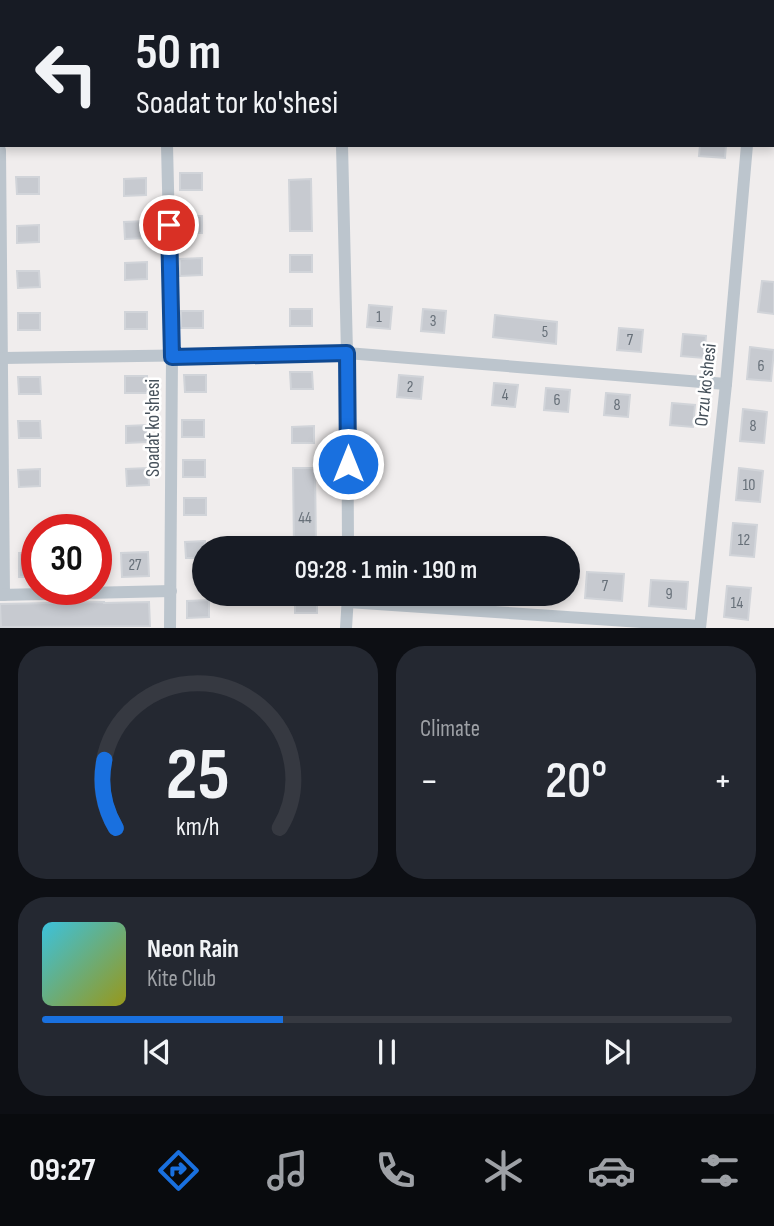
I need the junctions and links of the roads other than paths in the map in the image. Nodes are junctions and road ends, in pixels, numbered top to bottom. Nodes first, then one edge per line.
1 (167, 147) edge
2 (342, 147) edge
3 (747, 147) edge
4 (0, 150) edge
5 (1, 189) edge
6 (347, 353) junction
7 (172, 357) junction
8 (3, 358) junction
9 (726, 384) junction
10 (348, 536) edge
11 (171, 592) junction
12 (2, 595) edge
13 (347, 606) edge
14 (454, 606) edge
15 (700, 627) edge
16 (170, 628) edge
17 (346, 628) edge

1 - 7 street, Soadat ko'shesi
2 - 6 street
3 - 9 street, Orzu ko'shesi
4 - 5 street
5 - 8 street
6 - 7 street
6 - 9 street
6 - 10 street
7 - 8 street
7 - 11 street, Soadat ko'shesi
8 - 12 street
9 - 15 street, Orzu ko'shesi
11 - 12 street
11 - 16 street, Soadat ko'shesi
13 - 17 street
14 - 15 street

